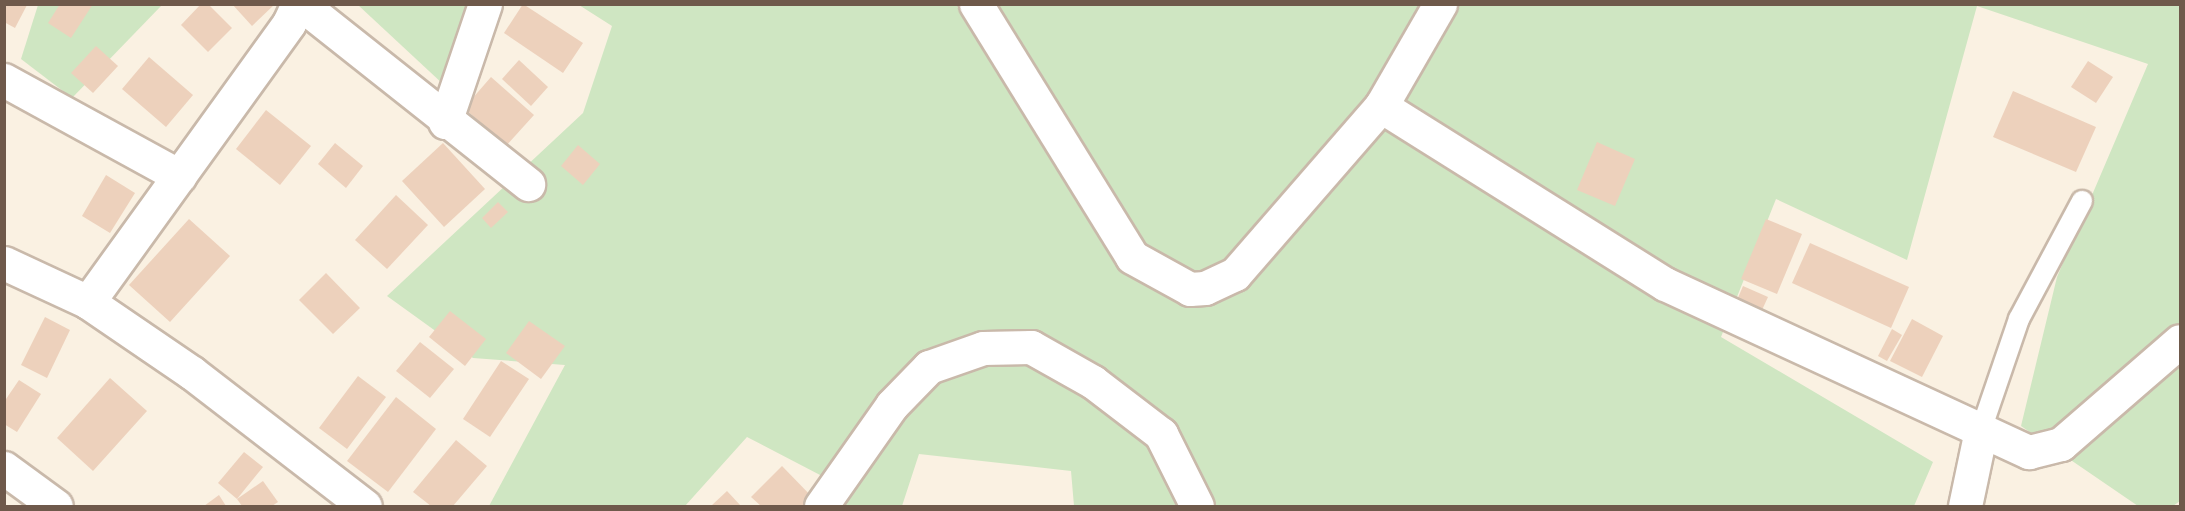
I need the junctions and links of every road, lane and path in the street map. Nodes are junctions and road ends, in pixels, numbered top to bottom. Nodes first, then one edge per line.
1 (299, 4) edge
2 (485, 4) edge
3 (976, 4) edge
4 (1440, 4) edge
5 (4, 80) edge
6 (1381, 106) junction
7 (445, 122) junction
8 (179, 176) junction
9 (528, 184) dead end
10 (2082, 201) dead end
11 (4, 263) edge
12 (88, 302) junction
13 (2181, 341) edge
14 (1981, 430) junction
15 (4, 468) edge
16 (56, 507) edge
17 (365, 507) edge
18 (821, 507) edge
19 (1197, 507) edge
20 (1965, 507) edge

1 - 7 street
1 - 8 street
2 - 7 street
3 - 6 street
4 - 6 street
5 - 8 street
6 - 14 street
7 - 9 street
8 - 12 street
10 - 14 lane
11 - 12 street
12 - 17 street
13 - 14 street
14 - 20 street
15 - 16 street
18 - 19 street

